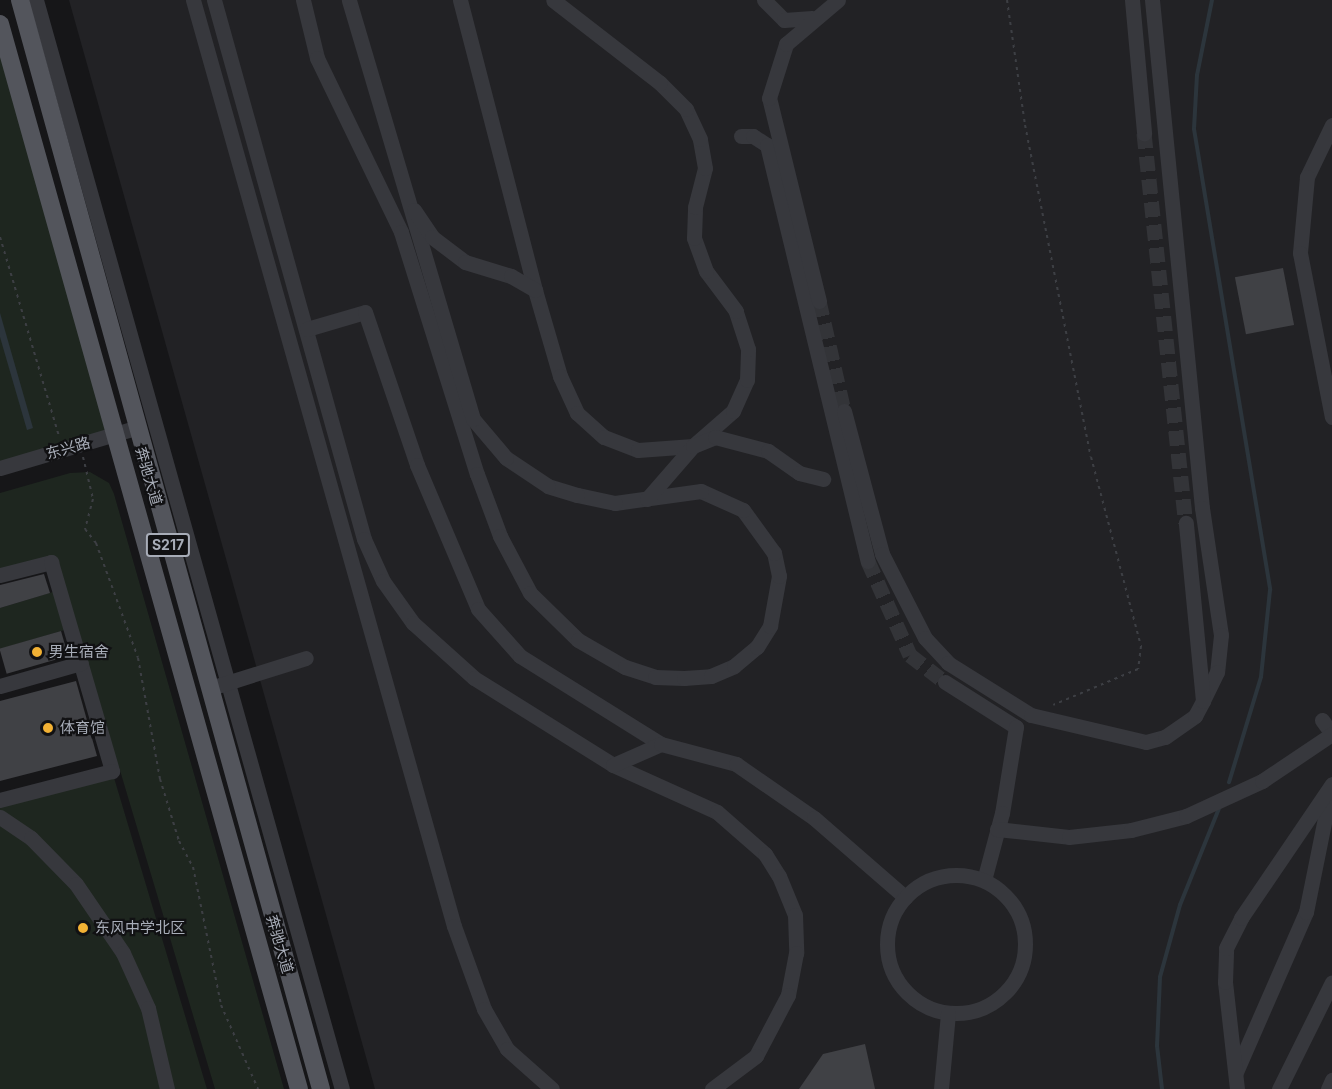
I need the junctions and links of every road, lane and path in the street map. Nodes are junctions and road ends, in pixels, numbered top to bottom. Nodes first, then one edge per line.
1 (21, 0) edge
2 (36, 0) edge
3 (193, 0) edge
4 (214, 0) edge
5 (303, 0) edge
6 (349, 0) edge
7 (460, 0) edge
8 (553, 0) edge
9 (764, 0) edge
10 (838, 0) edge
11 (1007, 0) edge
12 (1132, 0) edge
13 (1152, 0) edge
14 (812, 18) junction
15 (0, 24) edge
16 (1332, 125) edge
17 (1144, 133) tunnel mouth
18 (741, 136) dead end
19 (767, 146) junction
20 (785, 164) junction
21 (404, 196) junction
22 (0, 237) edge
23 (535, 290) junction
24 (819, 301) tunnel mouth
25 (307, 329) junction
26 (844, 411) tunnel mouth
27 (1332, 417) edge
28 (135, 428) junction
29 (115, 434) junction
30 (80, 444) junction
31 (693, 446) junction
32 (63, 449) junction
33 (0, 468) edge
34 (823, 479) dead end
35 (647, 499) junction
36 (1186, 523) tunnel mouth
37 (868, 561) tunnel mouth
38 (194, 566) junction
39 (176, 571) junction
40 (0, 575) edge
41 (306, 658) dead end
42 (81, 663) junction
43 (945, 681) tunnel mouth
44 (217, 686) junction
45 (0, 687) edge
46 (1203, 701) junction
47 (1031, 715) junction
48 (1322, 720) dead end
49 (1016, 727) junction
50 (1332, 734) edge
51 (661, 744) junction
52 (614, 765) junction
53 (0, 800) edge
54 (0, 817) edge
55 (997, 829) junction
56 (984, 880) junction
57 (904, 897) junction
58 (1332, 982) edge
59 (948, 1013) junction
60 (1332, 1080) edge
61 (1236, 1082) edge
62 (167, 1089) edge
63 (258, 1089) edge
64 (299, 1089) edge
65 (321, 1089) edge
66 (342, 1089) edge
67 (552, 1089) edge
68 (712, 1089) edge
69 (941, 1089) edge
70 (1279, 1089) edge
71 (1329, 1089) edge

1 - 28 main road, 奔驰大道 / S217
2 - 38 street
3 - 67 street
4 - 25 street
5 - 35 street
6 - 21 street
7 - 23 street
8 - 31 street
9 - 14 street
10 - 14 street
11 - 47 path
12 - 17 street
13 - 46 street
14 - 20 street
15 - 29 main road, 奔驰大道 / S217
16 - 27 street
18 - 19 street
19 - 20 street
19 - 37 street
20 - 24 street
21 - 23 street
21 - 35 street
22 - 32 path
23 - 31 street
25 - 51 street
25 - 52 street
26 - 47 street
28 - 29 street, 东兴路
28 - 39 main road, 奔驰大道 / S217
29 - 30 street, 东兴路
29 - 64 main road, 奔驰大道 / S217
30 - 32 street, 东兴路
30 - 63 path
31 - 34 street
31 - 35 street
32 - 33 street, 东兴路
36 - 46 street
38 - 39 street
38 - 44 street
39 - 44 main road, 奔驰大道 / S217
40 - 42 street
41 - 44 street
42 - 45 street
42 - 53 street
43 - 49 street
44 - 65 main road, 奔驰大道 / S217
44 - 66 street
46 - 47 street
47 - 49 street
48 - 50 street
49 - 55 street
50 - 55 street
51 - 52 street
51 - 57 street
52 - 68 street
54 - 62 street
55 - 56 street
56 - 57 street
56 - 59 street
57 - 59 street
58 - 70 street
59 - 69 street
60 - 71 street
61 - 61 street

